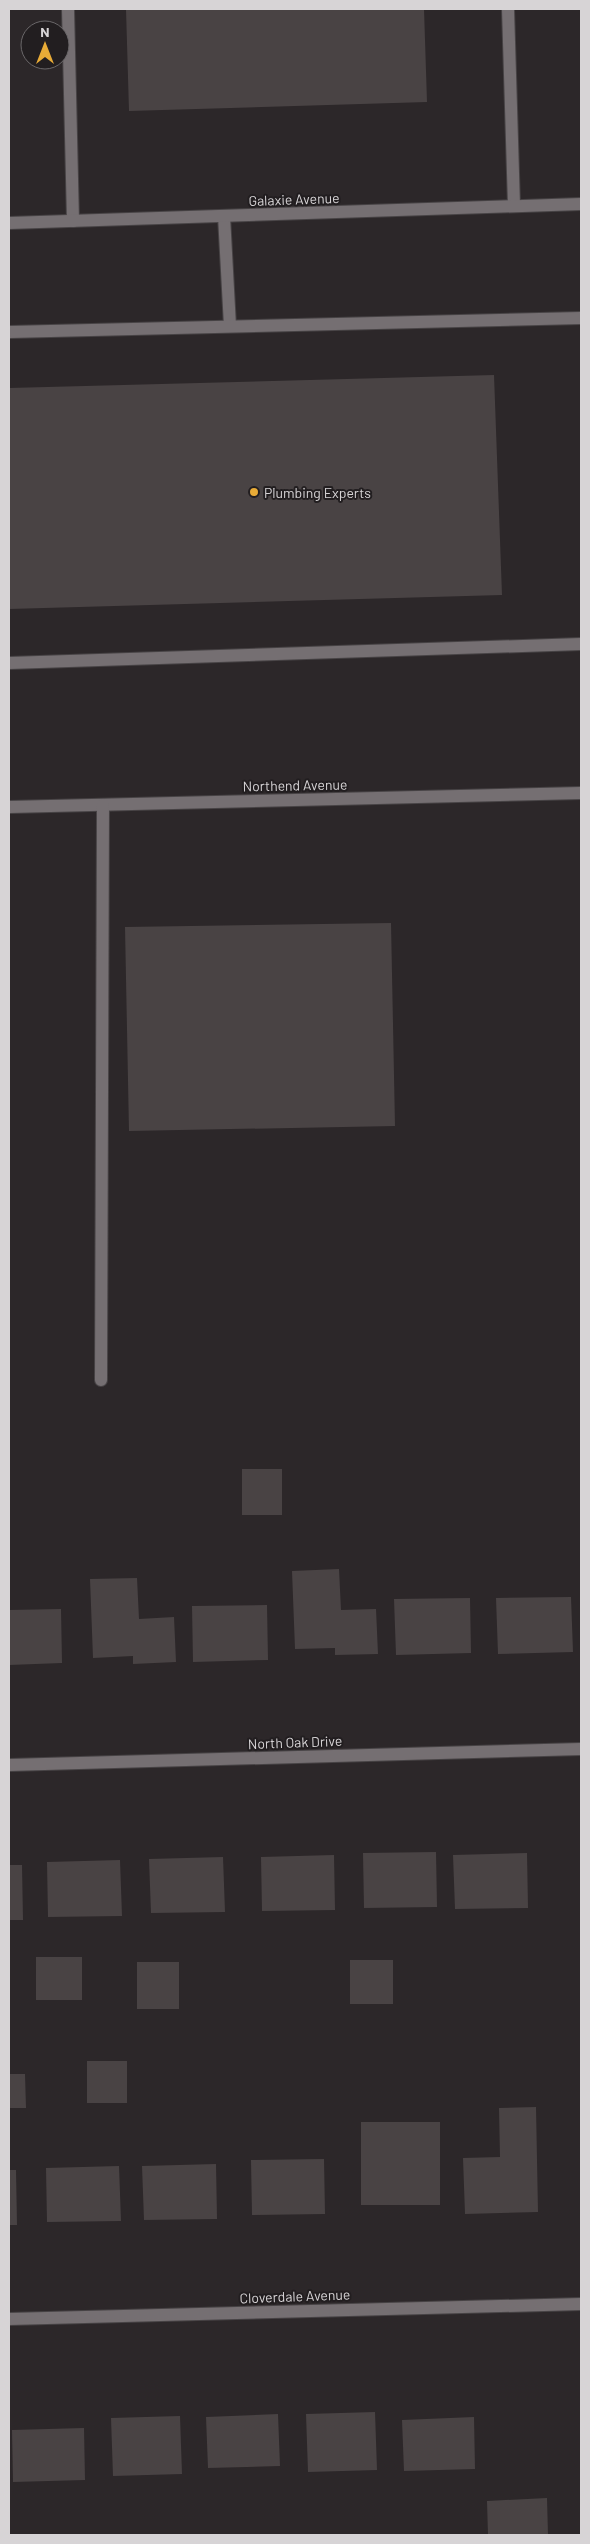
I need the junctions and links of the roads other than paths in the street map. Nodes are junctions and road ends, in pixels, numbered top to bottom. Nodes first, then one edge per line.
1 (68, 9) edge
2 (508, 9) edge
3 (581, 204) edge
4 (514, 206) junction
5 (224, 216) junction
6 (73, 221) junction
7 (9, 224) edge
8 (581, 318) edge
9 (230, 326) junction
10 (9, 332) edge
11 (581, 644) edge
12 (9, 663) edge
13 (581, 793) edge
14 (103, 805) junction
15 (9, 807) edge
16 (101, 1380) dead end
17 (581, 1749) edge
18 (9, 1765) edge
19 (581, 2304) edge
20 (9, 2319) edge

1 - 6 street
2 - 4 street
3 - 4 street, Galaxie Avenue
4 - 5 street, Galaxie Avenue
5 - 6 street, Galaxie Avenue
5 - 9 street
6 - 7 street, Galaxie Avenue
8 - 9 street
9 - 10 street
11 - 12 street
13 - 14 street, Northend Avenue
14 - 15 street, Northend Avenue
14 - 16 street
17 - 18 street, North Oak Drive
19 - 20 street, Cloverdale Avenue

